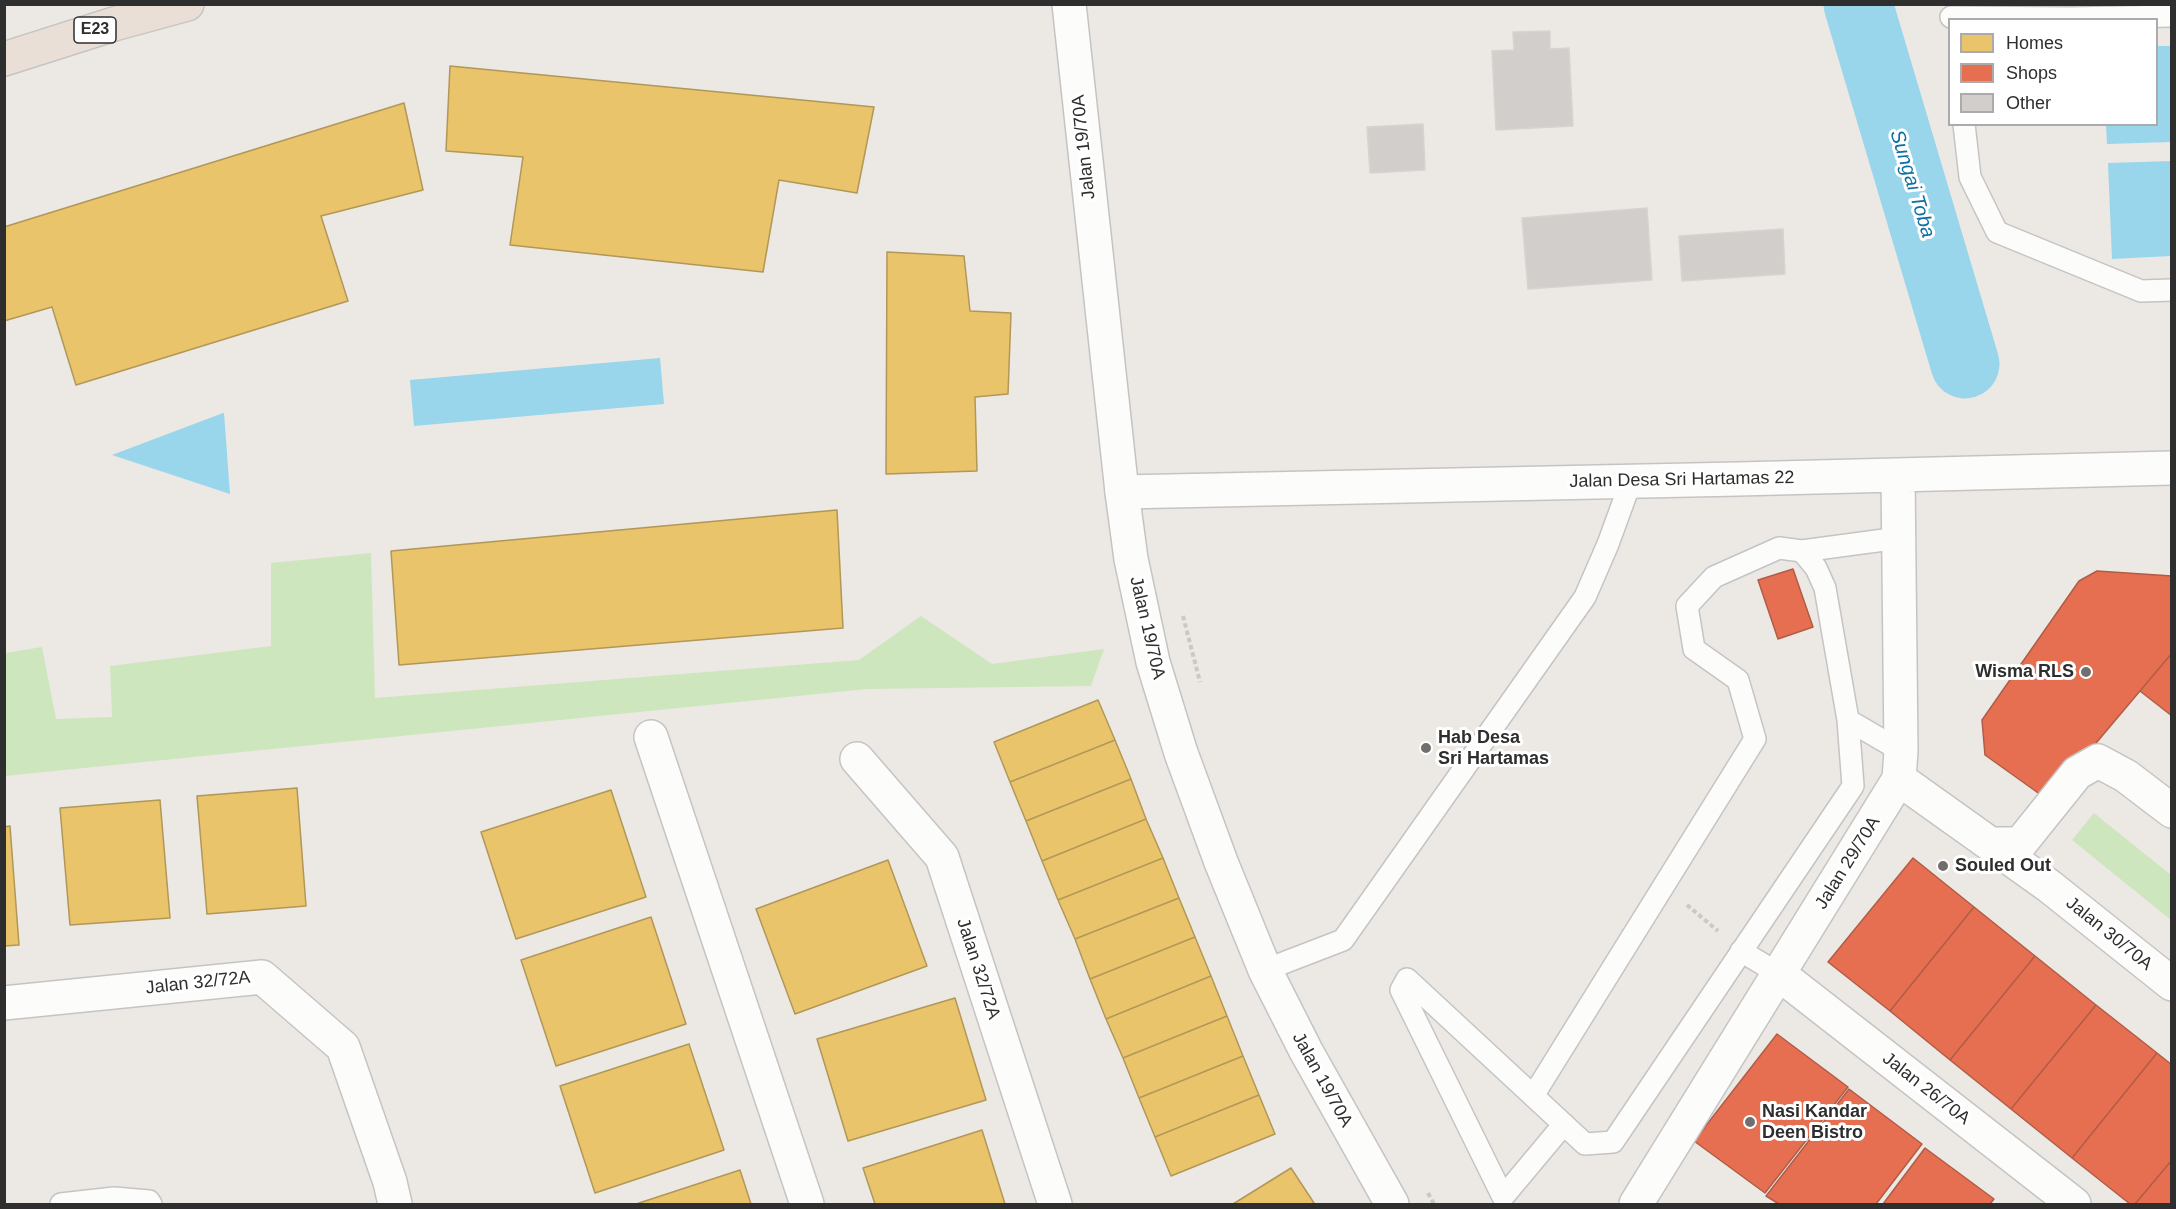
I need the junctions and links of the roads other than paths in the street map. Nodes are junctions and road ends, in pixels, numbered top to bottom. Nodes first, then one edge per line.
1 (187, 4) edge
2 (1069, 4) edge
3 (1952, 14) edge
4 (2172, 16) edge
5 (4, 59) edge
6 (1964, 126) edge
7 (2172, 290) edge
8 (1116, 445) junction
9 (2172, 468) edge
10 (1898, 476) junction
11 (1631, 481) junction
12 (1192, 490) junction
13 (1122, 492) junction
14 (1899, 538) junction
15 (1802, 551) junction
16 (1848, 720) junction
17 (651, 737) dead end
18 (857, 759) dead end
19 (1900, 765) junction
20 (2172, 811) edge
21 (1993, 844) junction
22 (1741, 951) junction
23 (1265, 970) junction
24 (1779, 974) junction
25 (2172, 984) edge
26 (4, 1004) edge
27 (1533, 1096) junction
28 (1564, 1124) junction
29 (60, 1204) edge
30 (151, 1204) edge
31 (395, 1204) edge
32 (807, 1204) edge
33 (1055, 1204) edge
34 (1392, 1204) edge
35 (1636, 1204) edge
36 (2074, 1204) edge

1 - 5 highway, E23
2 - 8 street, Jalan 19/70A
3 - 4 lane
6 - 7 lane
8 - 12 street, Jalan Desa Sri Hartamas 22
8 - 13 street, Jalan 19/70A
9 - 10 street, Jalan Desa Sri Hartamas 22
10 - 11 street, Jalan Desa Sri Hartamas 22
10 - 14 street
11 - 12 street, Jalan Desa Sri Hartamas 22
11 - 23 lane
12 - 13 street, Jalan Desa Sri Hartamas 22
13 - 23 street, Jalan 19/70A
14 - 15 lane
14 - 19 street
15 - 16 lane
15 - 27 lane
16 - 19 lane
16 - 22 lane
17 - 32 street
18 - 33 street, Jalan 32/72A
19 - 21 street, Jalan 30/70A
19 - 24 street, Jalan 29/70A
20 - 21 street
21 - 25 street, Jalan 30/70A
22 - 24 lane
22 - 28 lane
23 - 34 street, Jalan 19/70A
24 - 35 street, Jalan 29/70A
24 - 36 street, Jalan 26/70A
26 - 31 street, Jalan 32/72A
27 - 28 lane
27 - 28 lane
29 - 30 lane

